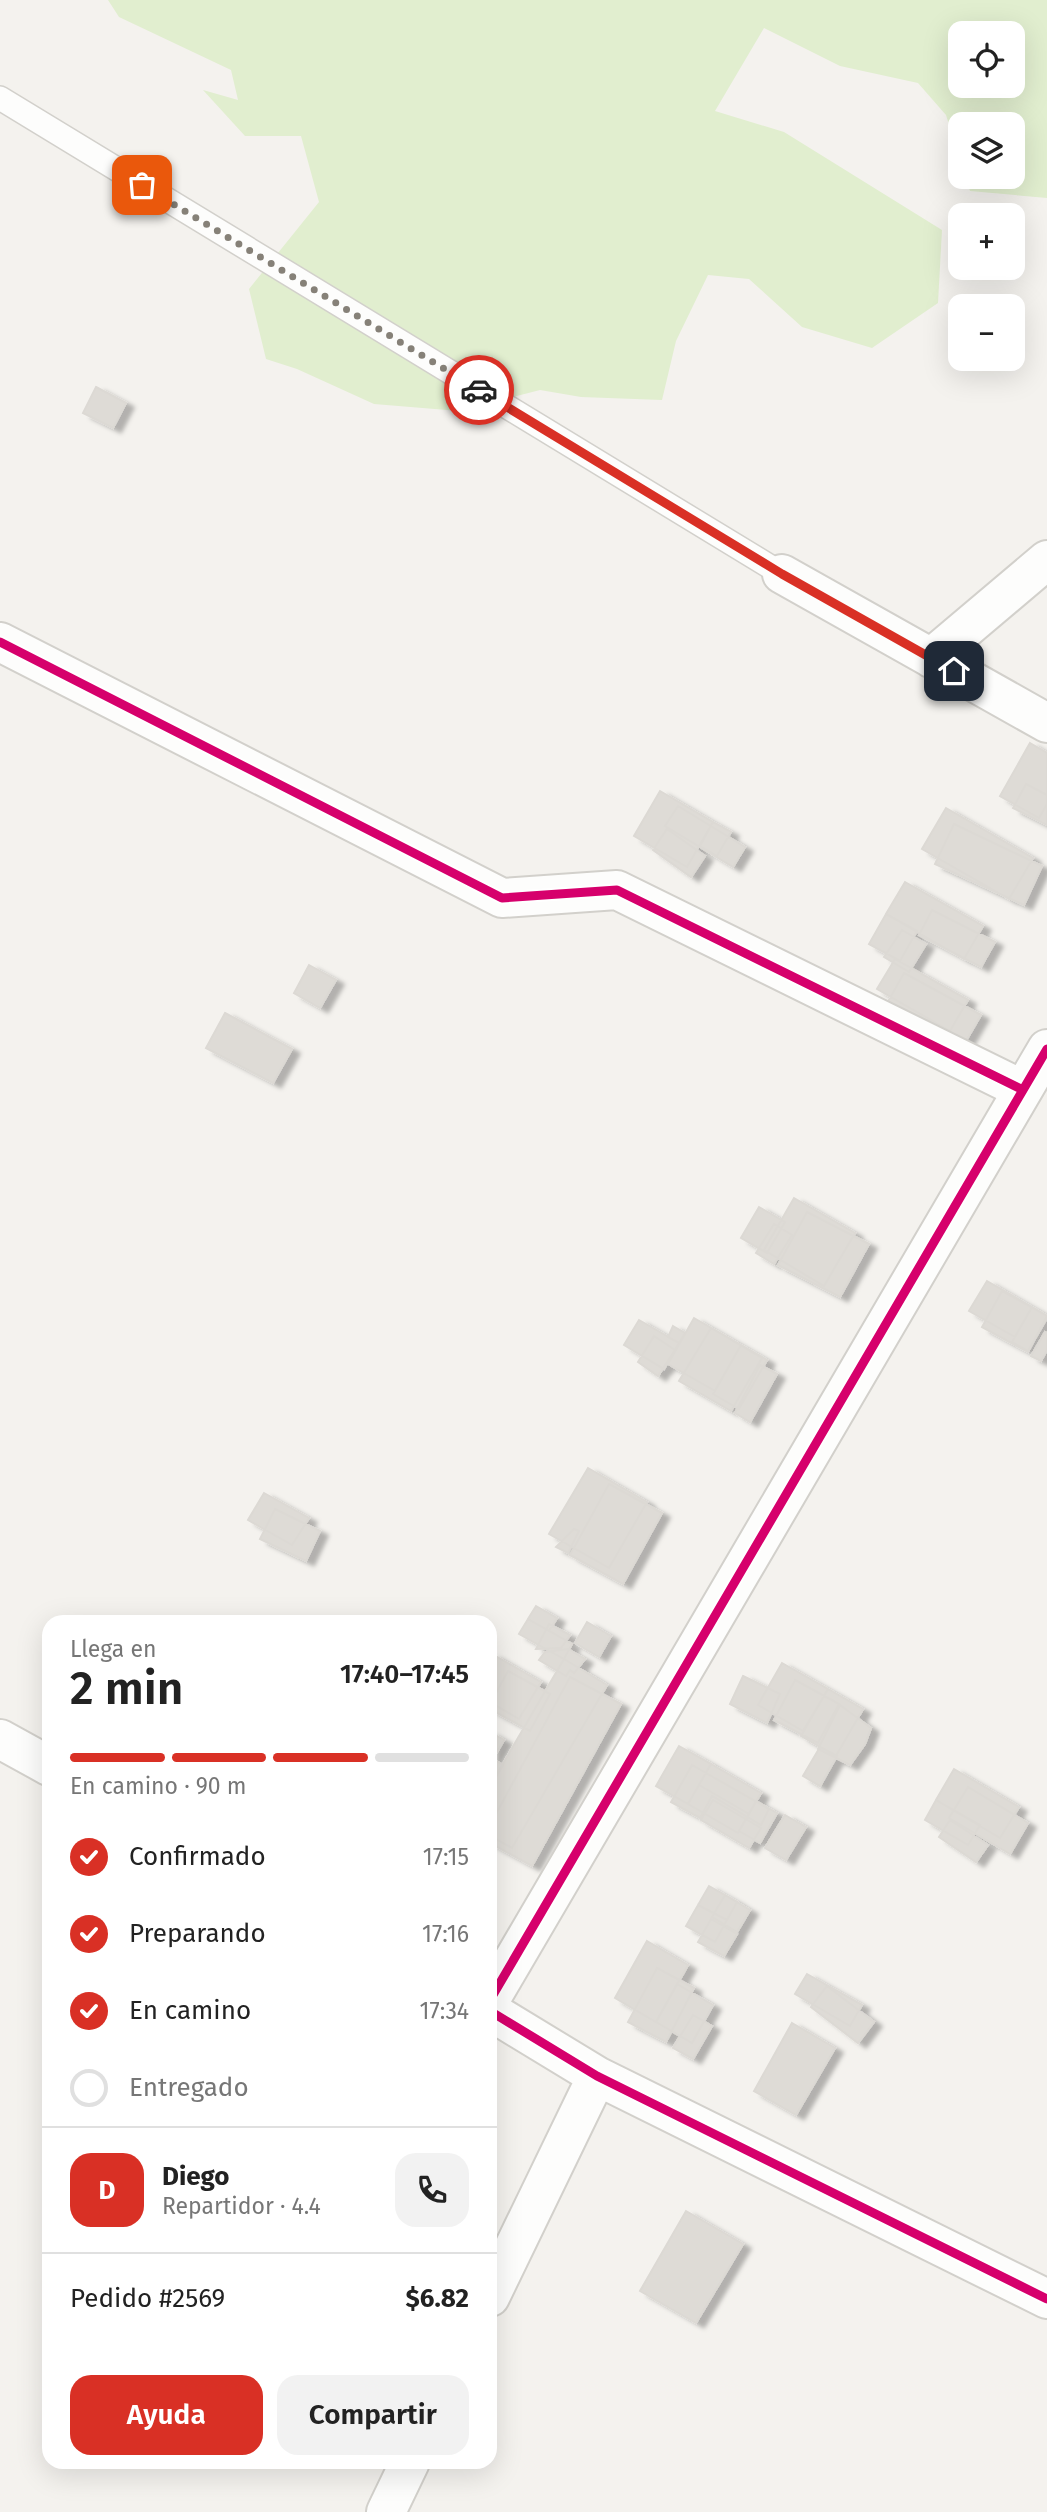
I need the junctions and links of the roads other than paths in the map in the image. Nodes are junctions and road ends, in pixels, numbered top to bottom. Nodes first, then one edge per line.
1 (0, 98) edge
2 (1047, 560) edge
3 (782, 574) joint
4 (0, 642) edge
5 (931, 657) junction
6 (1047, 723) edge
7 (1047, 1049) edge
8 (1021, 1090) junction
9 (0, 1739) edge
10 (42, 1762) edge
11 (497, 1988) edge
12 (497, 2015) edge
13 (597, 2076) junction
14 (497, 2283) edge
15 (1047, 2299) edge
16 (407, 2469) edge
17 (386, 2512) edge

1 - 3 lane
2 - 5 street
3 - 5 street
4 - 8 street
5 - 6 street
7 - 8 street
8 - 11 street
9 - 10 street
12 - 13 street
13 - 14 street
13 - 15 street
16 - 17 street

